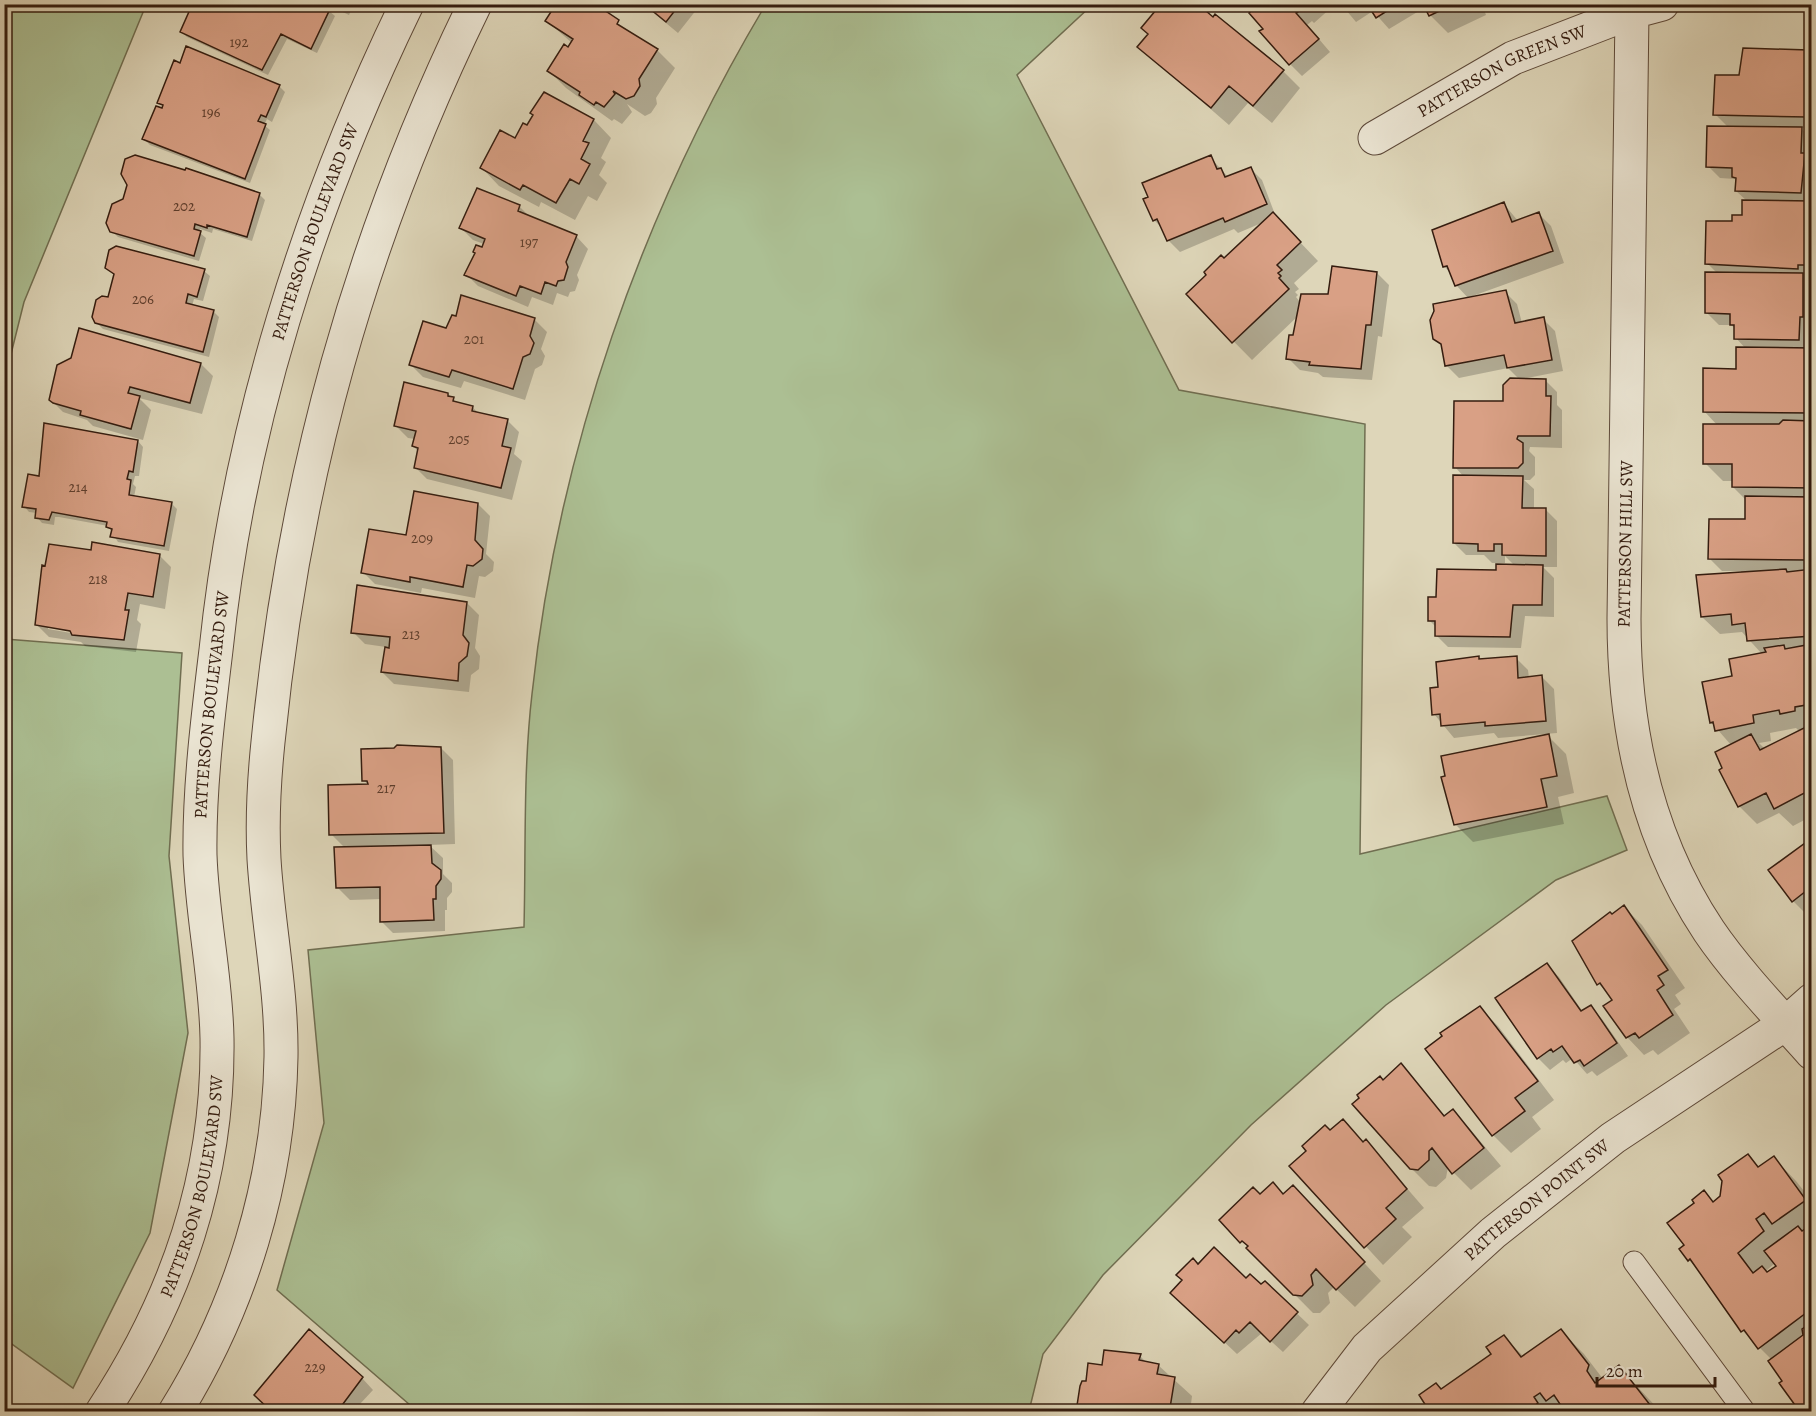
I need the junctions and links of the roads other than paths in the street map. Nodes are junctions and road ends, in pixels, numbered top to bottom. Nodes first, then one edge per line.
1 (407, 4) edge
2 (476, 4) edge
3 (1647, 8) edge
4 (1375, 138) dead end
5 (1812, 1000) edge
6 (1785, 1024) junction
7 (1812, 1053) edge
8 (1634, 1262) dead end
9 (102, 1412) edge
10 (175, 1412) edge
11 (1318, 1412) edge
12 (1745, 1412) edge

1 - 9 street, PATTERSON BOULEVARD SW
2 - 10 street
3 - 4 street, PATTERSON GREEN SW
3 - 6 street, PATTERSON HILL SW
5 - 6 street, PATTERSON POINT SW
6 - 7 street, PATTERSON HILL SW
6 - 11 street, PATTERSON POINT SW
8 - 12 lane

